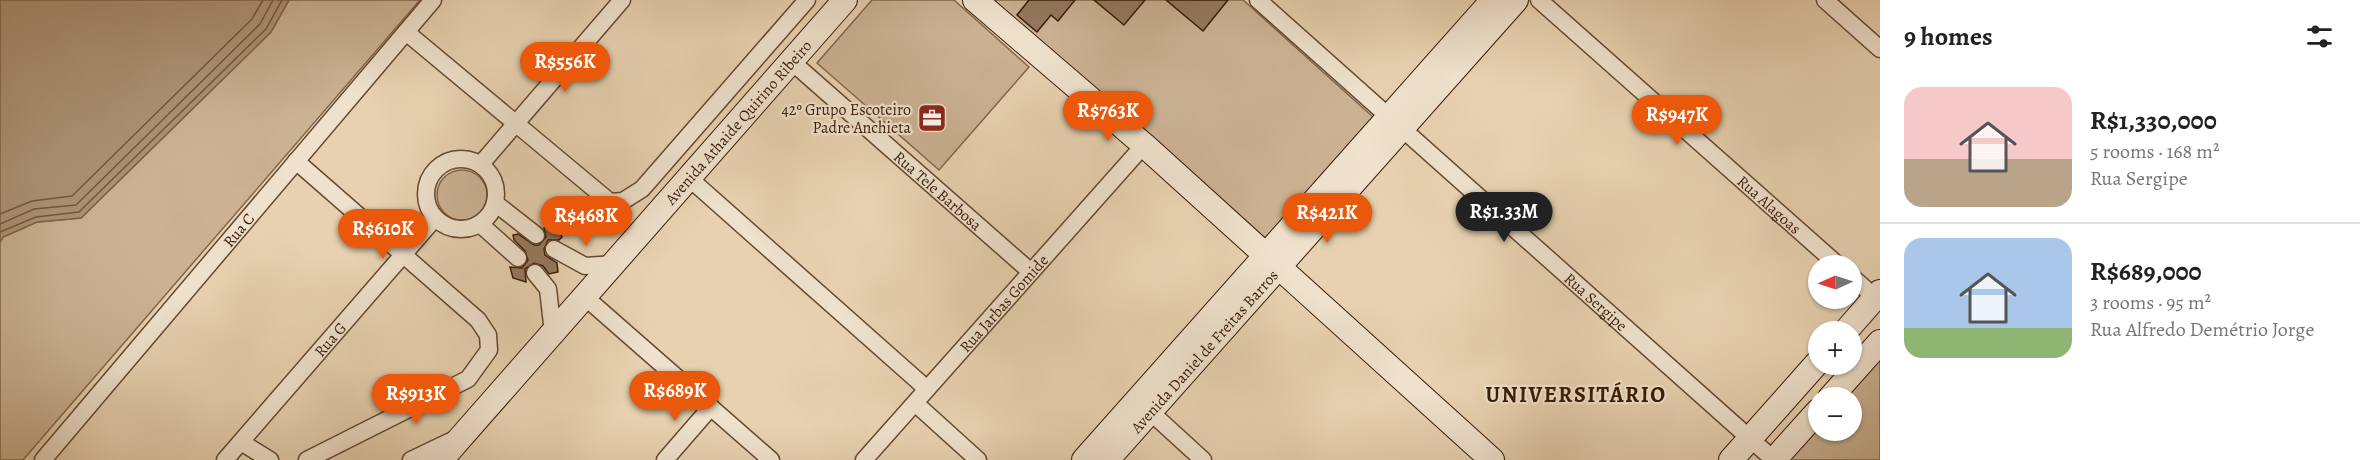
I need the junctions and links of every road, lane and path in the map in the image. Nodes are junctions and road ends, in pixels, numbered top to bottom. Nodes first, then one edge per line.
1 (433, 0) edge
2 (622, 0) edge
3 (807, 0) edge
4 (844, 0) edge
5 (975, 0) edge
6 (1258, 0) edge
7 (1493, 0) edge
8 (1516, 0) edge
9 (1539, 0) edge
10 (1825, 0) edge
11 (406, 32) junction
12 (1880, 49) edge
13 (791, 61) junction
14 (516, 123) junction
15 (1396, 123) junction
16 (1144, 145) junction
17 (296, 161) junction
18 (480, 164) junction
19 (689, 178) junction
20 (495, 203) junction
21 (435, 218) junction
22 (480, 224) junction
23 (536, 235) dead end
24 (554, 249) dead end
25 (403, 255) junction
26 (1827, 255) edge
27 (518, 258) dead end
28 (1271, 262) junction
29 (615, 264) junction
30 (1031, 272) junction
31 (535, 273) dead end
32 (1862, 285) edge
33 (585, 297) junction
34 (1878, 297) edge
35 (1855, 321) edge
36 (553, 333) junction
37 (1880, 342) edge
38 (1808, 373) edge
39 (1840, 387) edge
40 (927, 389) junction
41 (915, 403) junction
42 (1143, 406) junction
43 (711, 407) junction
44 (1808, 422) edge
45 (464, 435) junction
46 (1750, 438) junction
47 (241, 442) junction
48 (43, 460) edge
49 (225, 460) edge
50 (270, 460) edge
51 (306, 460) edge
52 (411, 460) edge
53 (441, 460) edge
54 (664, 460) edge
55 (771, 460) edge
56 (864, 460) edge
57 (978, 460) edge
58 (1084, 460) edge
59 (1107, 460) edge
60 (1203, 460) edge
61 (1492, 460) edge
62 (1731, 460) edge
63 (1774, 460) edge

1 - 11 street, Rua C
2 - 14 street
3 - 14 street
4 - 13 street, Avenida Athaide Quirino Ribeiro
5 - 16 street
6 - 15 street, Rua Sergipe
7 - 15 street, Avenida Daniel de Freitas Barros
8 - 15 street, Avenida Daniel de Freitas Barros
9 - 26 street, Rua Alagoas
10 - 12 street
11 - 14 street
11 - 17 street, Rua C
13 - 19 street, Avenida Athaide Quirino Ribeiro
13 - 30 street, Rua Tele Barbosa
14 - 18 street
15 - 28 street, Avenida Daniel de Freitas Barros
15 - 46 street, Rua Sergipe
16 - 28 street
16 - 30 street, Rua Jarbas Gomide
17 - 25 street
17 - 48 street, Rua C
18 - 20 street
18 - 21 street
19 - 29 street, Avenida Athaide Quirino Ribeiro
19 - 40 street
20 - 22 street
20 - 23 street
21 - 22 street
21 - 25 street, Rua G
22 - 27 street
24 - 29 street
25 - 47 street, Rua G
25 - 51 street
28 - 42 street, Avenida Daniel de Freitas Barros
28 - 61 street
29 - 33 street, Avenida Athaide Quirino Ribeiro
30 - 40 street, Rua Jarbas Gomide
31 - 36 street
32 - 34 street
33 - 36 street, Avenida Athaide Quirino Ribeiro
33 - 43 street
34 - 35 street
36 - 45 street, Avenida Athaide Quirino Ribeiro
37 - 39 street
38 - 46 street
40 - 41 street, Rua Jarbas Gomide
41 - 56 street, Rua Jarbas Gomide
41 - 57 street
42 - 58 street, Avenida Daniel de Freitas Barros
42 - 59 street, Avenida Daniel de Freitas Barros
42 - 60 street
43 - 54 street
43 - 55 street
44 - 63 street
45 - 52 street
45 - 53 street, Avenida Athaide Quirino Ribeiro
46 - 62 street
46 - 63 street, Rua Sergipe
47 - 49 street, Rua G
47 - 50 street

